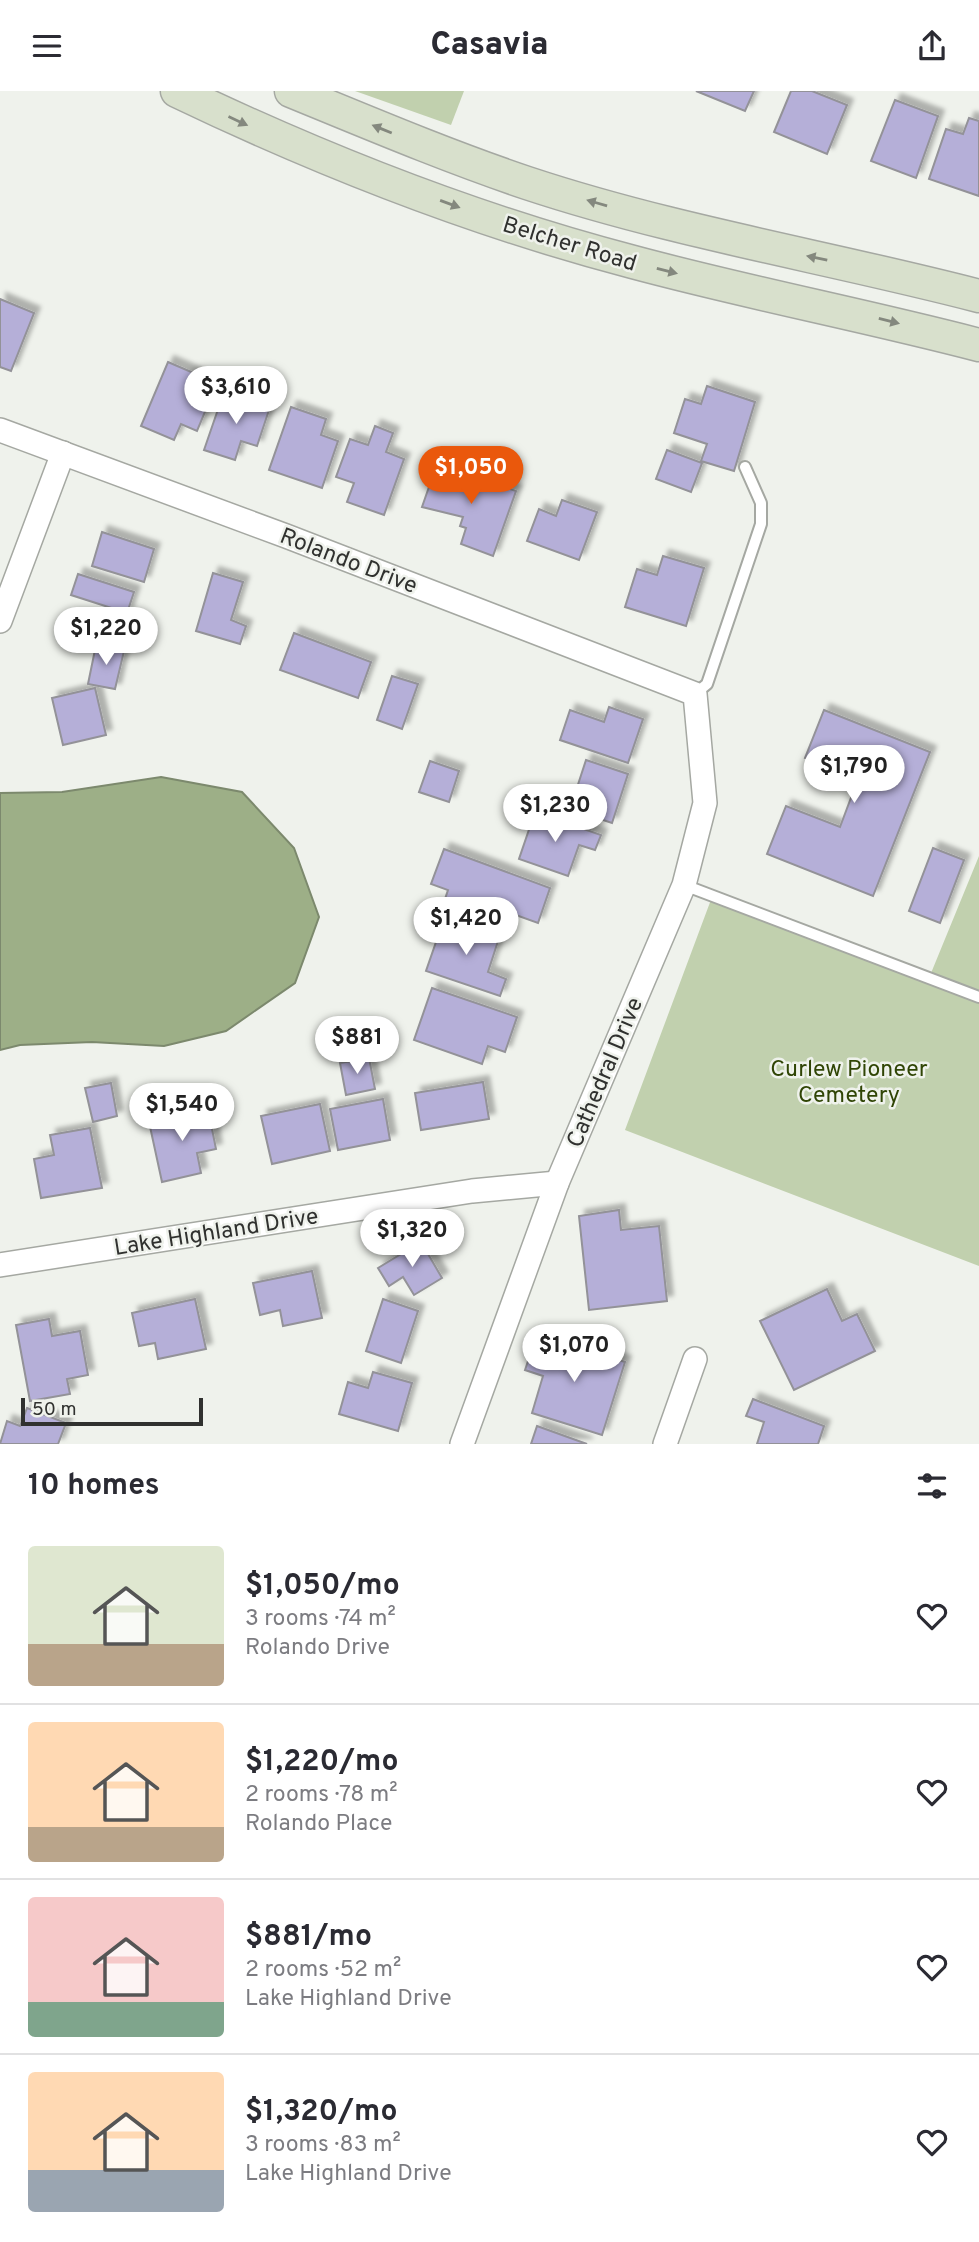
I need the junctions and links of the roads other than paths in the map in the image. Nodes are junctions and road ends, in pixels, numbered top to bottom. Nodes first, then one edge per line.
1 (177, 91) edge
2 (291, 91) edge
3 (979, 296) edge
4 (979, 345) edge
5 (0, 430) edge
6 (63, 453) junction
7 (745, 467) dead end
8 (0, 621) edge
9 (695, 694) junction
10 (684, 885) junction
11 (979, 997) edge
12 (557, 1183) junction
13 (0, 1265) edge
14 (695, 1359) dead end
15 (462, 1444) edge
16 (665, 1444) edge

1 -> 4 main road, Belcher Road
3 -> 2 main road, Belcher Road
5 - 6 street, Rolando Drive
6 - 8 street
6 - 9 street, Rolando Drive
7 - 9 lane
9 - 10 street, Cathedral Drive
10 - 11 lane
10 - 12 street, Cathedral Drive
12 - 13 street, Lake Highland Drive
12 - 15 street, Cathedral Drive
14 - 16 street

